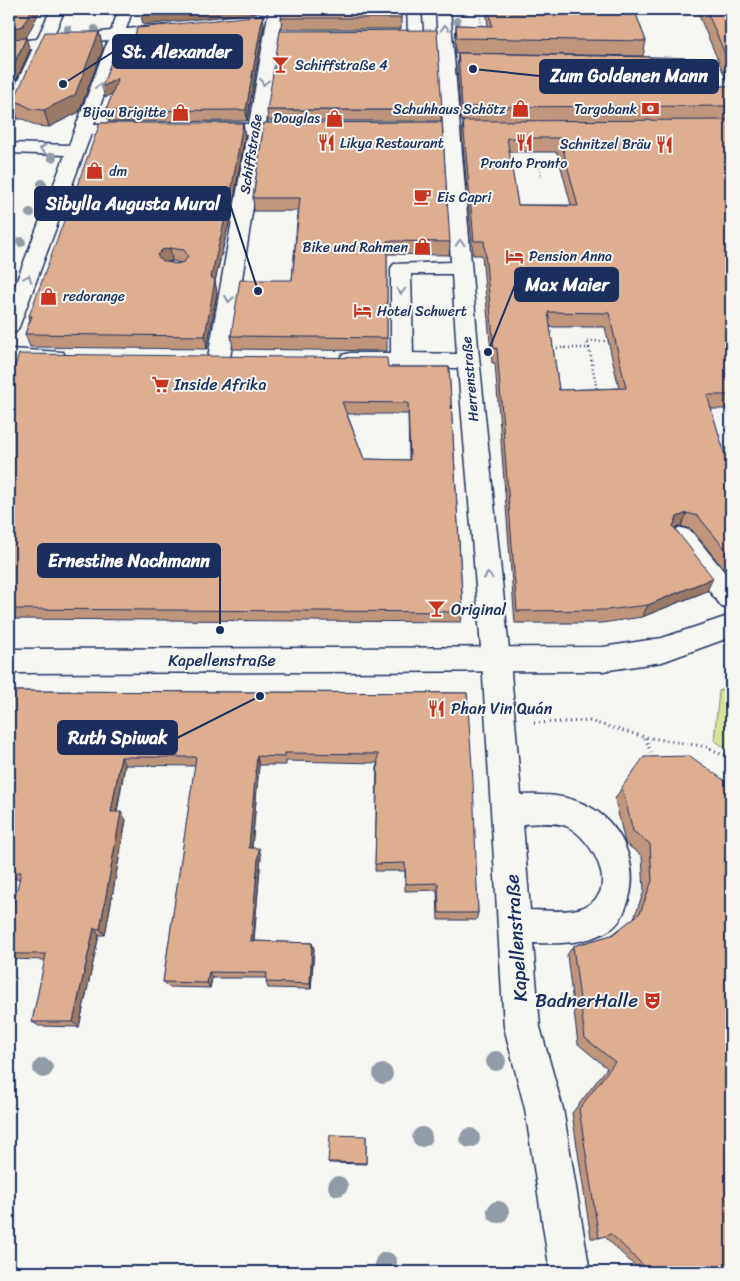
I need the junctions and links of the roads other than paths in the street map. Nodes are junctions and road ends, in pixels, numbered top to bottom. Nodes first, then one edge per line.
1 (58, 9) edge
2 (126, 9) edge
3 (414, 9) edge
4 (443, 9) edge
5 (280, 14) edge
6 (256, 19) edge
7 (187, 27) edge
8 (118, 35) junction
9 (371, 36) edge
10 (45, 42) junction
11 (9, 46) edge
12 (446, 60) junction
13 (465, 60) edge
14 (597, 62) edge
15 (695, 64) dead end
16 (9, 117) edge
17 (431, 127) edge
18 (451, 127) junction
19 (470, 127) edge
20 (84, 129) junction
21 (151, 129) edge
22 (188, 129) edge
23 (255, 129) junction
24 (314, 129) edge
25 (9, 148) edge
26 (77, 150) junction
27 (462, 268) junction
28 (9, 324) edge
29 (9, 356) edge
30 (76, 357) edge
31 (220, 358) edge
32 (325, 360) edge
33 (402, 360) junction
34 (468, 361) junction
35 (682, 538) edge
36 (731, 599) edge
37 (731, 626) edge
38 (496, 660) junction
39 (9, 661) edge
40 (506, 810) junction
41 (515, 926) junction
42 (570, 1272) edge

1 - 10 street
2 - 8 street
3 - 9 street
12 -> 4 street, Herrenstraße
5 - 6 street
5 -> 23 street, Schiffstraße
7 - 8 street
8 - 10 street
20 -> 8 street
10 - 11 street
10 - 16 street
12 - 13 street
12 - 18 street, Herrenstraße
14 - 15 street
17 - 18 street
18 - 19 street
27 -> 18 street, Herrenstraße
20 - 21 street
20 - 26 street
22 - 23 street
23 - 24 street
23 -> 31 street, Schiffstraße
26 -> 25 street
28 -> 26 street
27 -> 33 street
27 - 34 street, Herrenstraße
29 - 30 street
32 - 33 street
33 - 34 street
38 -> 34 street, Herrenstraße
35 - 36 street
37 - 38 street, Kapellenstraße
38 - 39 street, Kapellenstraße
38 - 40 street, Kapellenstraße
40 - 41 street, Kapellenstraße
40 - 41 street
41 - 42 street, Kapellenstraße

